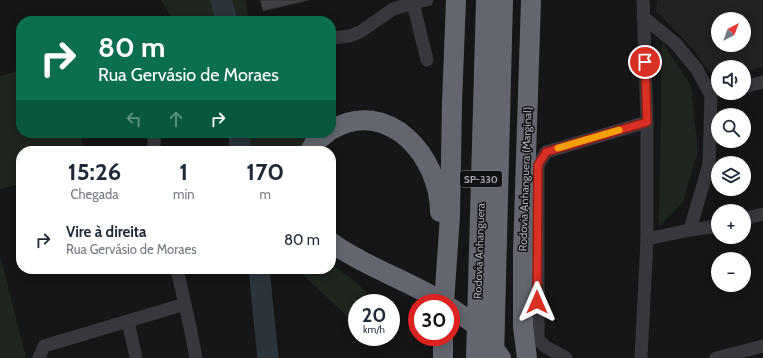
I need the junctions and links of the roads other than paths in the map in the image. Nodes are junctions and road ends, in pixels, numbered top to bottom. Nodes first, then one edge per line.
1 (427, 0) edge
2 (456, 0) edge
3 (486, 0) edge
4 (503, 0) edge
5 (531, 0) edge
6 (643, 0) edge
7 (413, 3) junction
8 (643, 18) junction
9 (336, 37) edge
10 (427, 60) dead end
11 (763, 82) edge
12 (751, 85) edge
13 (711, 88) edge
14 (715, 100) edge
15 (647, 122) junction
16 (336, 128) edge
17 (320, 138) edge
18 (313, 146) edge
19 (763, 214) edge
20 (751, 217) edge
21 (711, 227) edge
22 (690, 230) junction
23 (647, 239) junction
24 (336, 247) edge
25 (178, 274) edge
26 (430, 294) edge
27 (445, 294) edge
28 (446, 294) edge
29 (185, 304) junction
30 (460, 313) edge
31 (128, 321) junction
32 (443, 346) edge
33 (763, 346) edge
34 (39, 358) edge
35 (136, 358) edge
36 (196, 358) edge
37 (443, 358) edge
38 (476, 358) edge
39 (494, 358) edge
40 (502, 358) edge
41 (527, 358) edge
42 (566, 358) edge
43 (641, 358) edge
44 (716, 358) edge

1 - 7 street
2 - 28 highway
3 - 38 highway, Rodovia Anhanguera / SP-330
4 - 39 highway, Rodovia Anhanguera / SP-330
5 - 41 highway, Rodovia Anhanguera (Marginal)
6 - 8 street
7 - 9 street
7 - 10 street
8 - 13 street
8 - 15 street
11 - 12 street
14 - 22 street
15 - 23 street
15 - 42 street
16 - 27 highway
17 - 18 highway
19 - 20 street
21 - 22 street
22 - 23 street
23 - 43 street
24 - 26 highway
25 - 29 street
29 - 31 street
29 - 36 street
30 - 40 highway, bridge
31 - 34 street
31 - 35 street
32 - 37 highway
33 - 44 street

